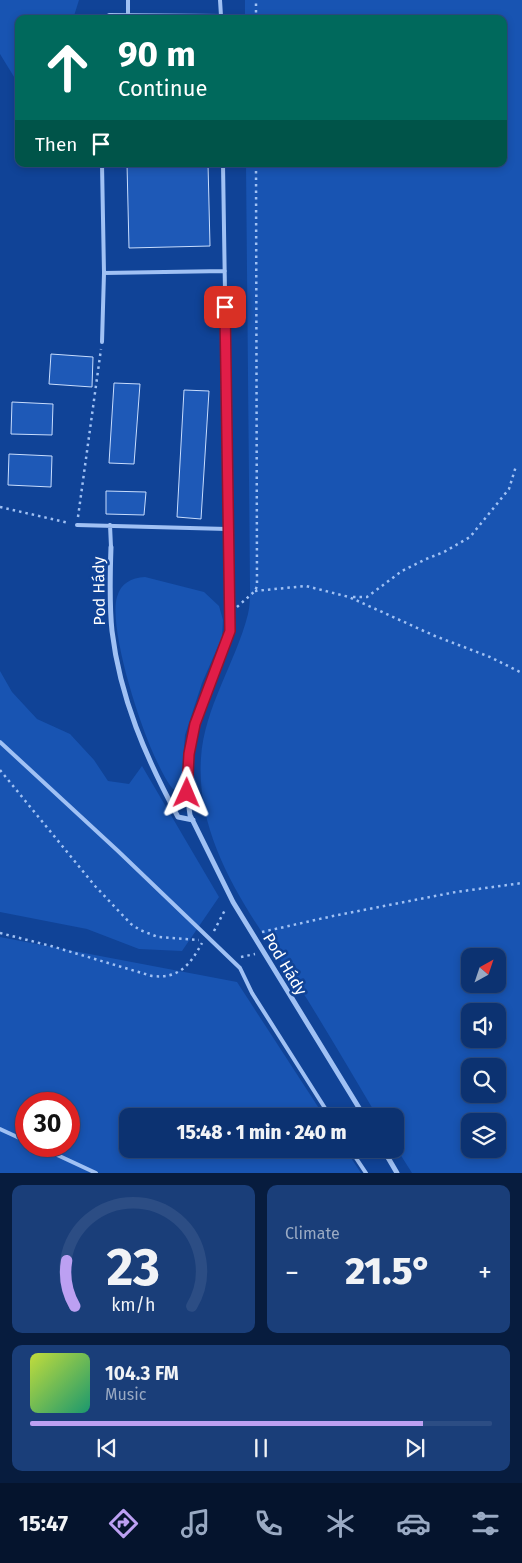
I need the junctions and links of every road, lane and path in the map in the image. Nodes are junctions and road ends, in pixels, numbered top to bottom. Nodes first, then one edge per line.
1 (128, 0) edge
2 (220, 0) edge
3 (256, 0) edge
4 (109, 15) edge
5 (128, 15) joint
6 (221, 15) edge
7 (256, 15) edge
8 (102, 167) edge
9 (223, 167) edge
10 (256, 167) edge
11 (225, 272) junction
12 (104, 273) junction
13 (102, 342) joint
14 (516, 466) dead end
15 (0, 507) edge
16 (77, 525) junction
17 (110, 526) junction
18 (227, 529) junction
19 (111, 547) joint
20 (255, 590) junction
21 (349, 597) junction
22 (230, 615) junction
23 (522, 673) edge
24 (0, 742) edge
25 (0, 770) edge
26 (193, 820) junction
27 (522, 883) edge
28 (232, 902) junction
29 (0, 933) edge
30 (207, 936) junction
31 (255, 938) junction
32 (262, 949) junction
33 (229, 956) junction
34 (325, 1108) edge
35 (359, 1108) edge
36 (0, 1129) edge
37 (15, 1136) edge
38 (62, 1157) edge
39 (356, 1158) edge
40 (388, 1158) edge
41 (96, 1173) edge
42 (366, 1173) edge
43 (397, 1173) edge

1 - 5 lane
2 - 6 lane
3 - 7 path
4 - 5 lane
8 - 12 lane
9 - 11 lane
10 - 20 path
11 - 12 lane
11 - 18 lane
12 - 13 lane
13 - 16 path
14 - 21 path
15 - 16 path
16 - 17 lane
17 - 18 lane
17 - 19 lane
18 - 22 lane
19 - 26 street, Pod Hády
20 - 21 path
20 - 22 path
21 - 23 path
22 - 26 street, Pod Hády
24 - 30 lane
25 - 29 path
26 - 28 street, Pod Hády
27 - 31 path
28 - 30 path
28 - 31 street, Pod Hády
30 - 33 lane
31 - 32 street, Pod Hády
32 - 33 path
32 - 35 street, Pod Hády
33 - 34 lane
36 - 37 lane
38 - 41 lane
39 - 42 lane
40 - 43 street

